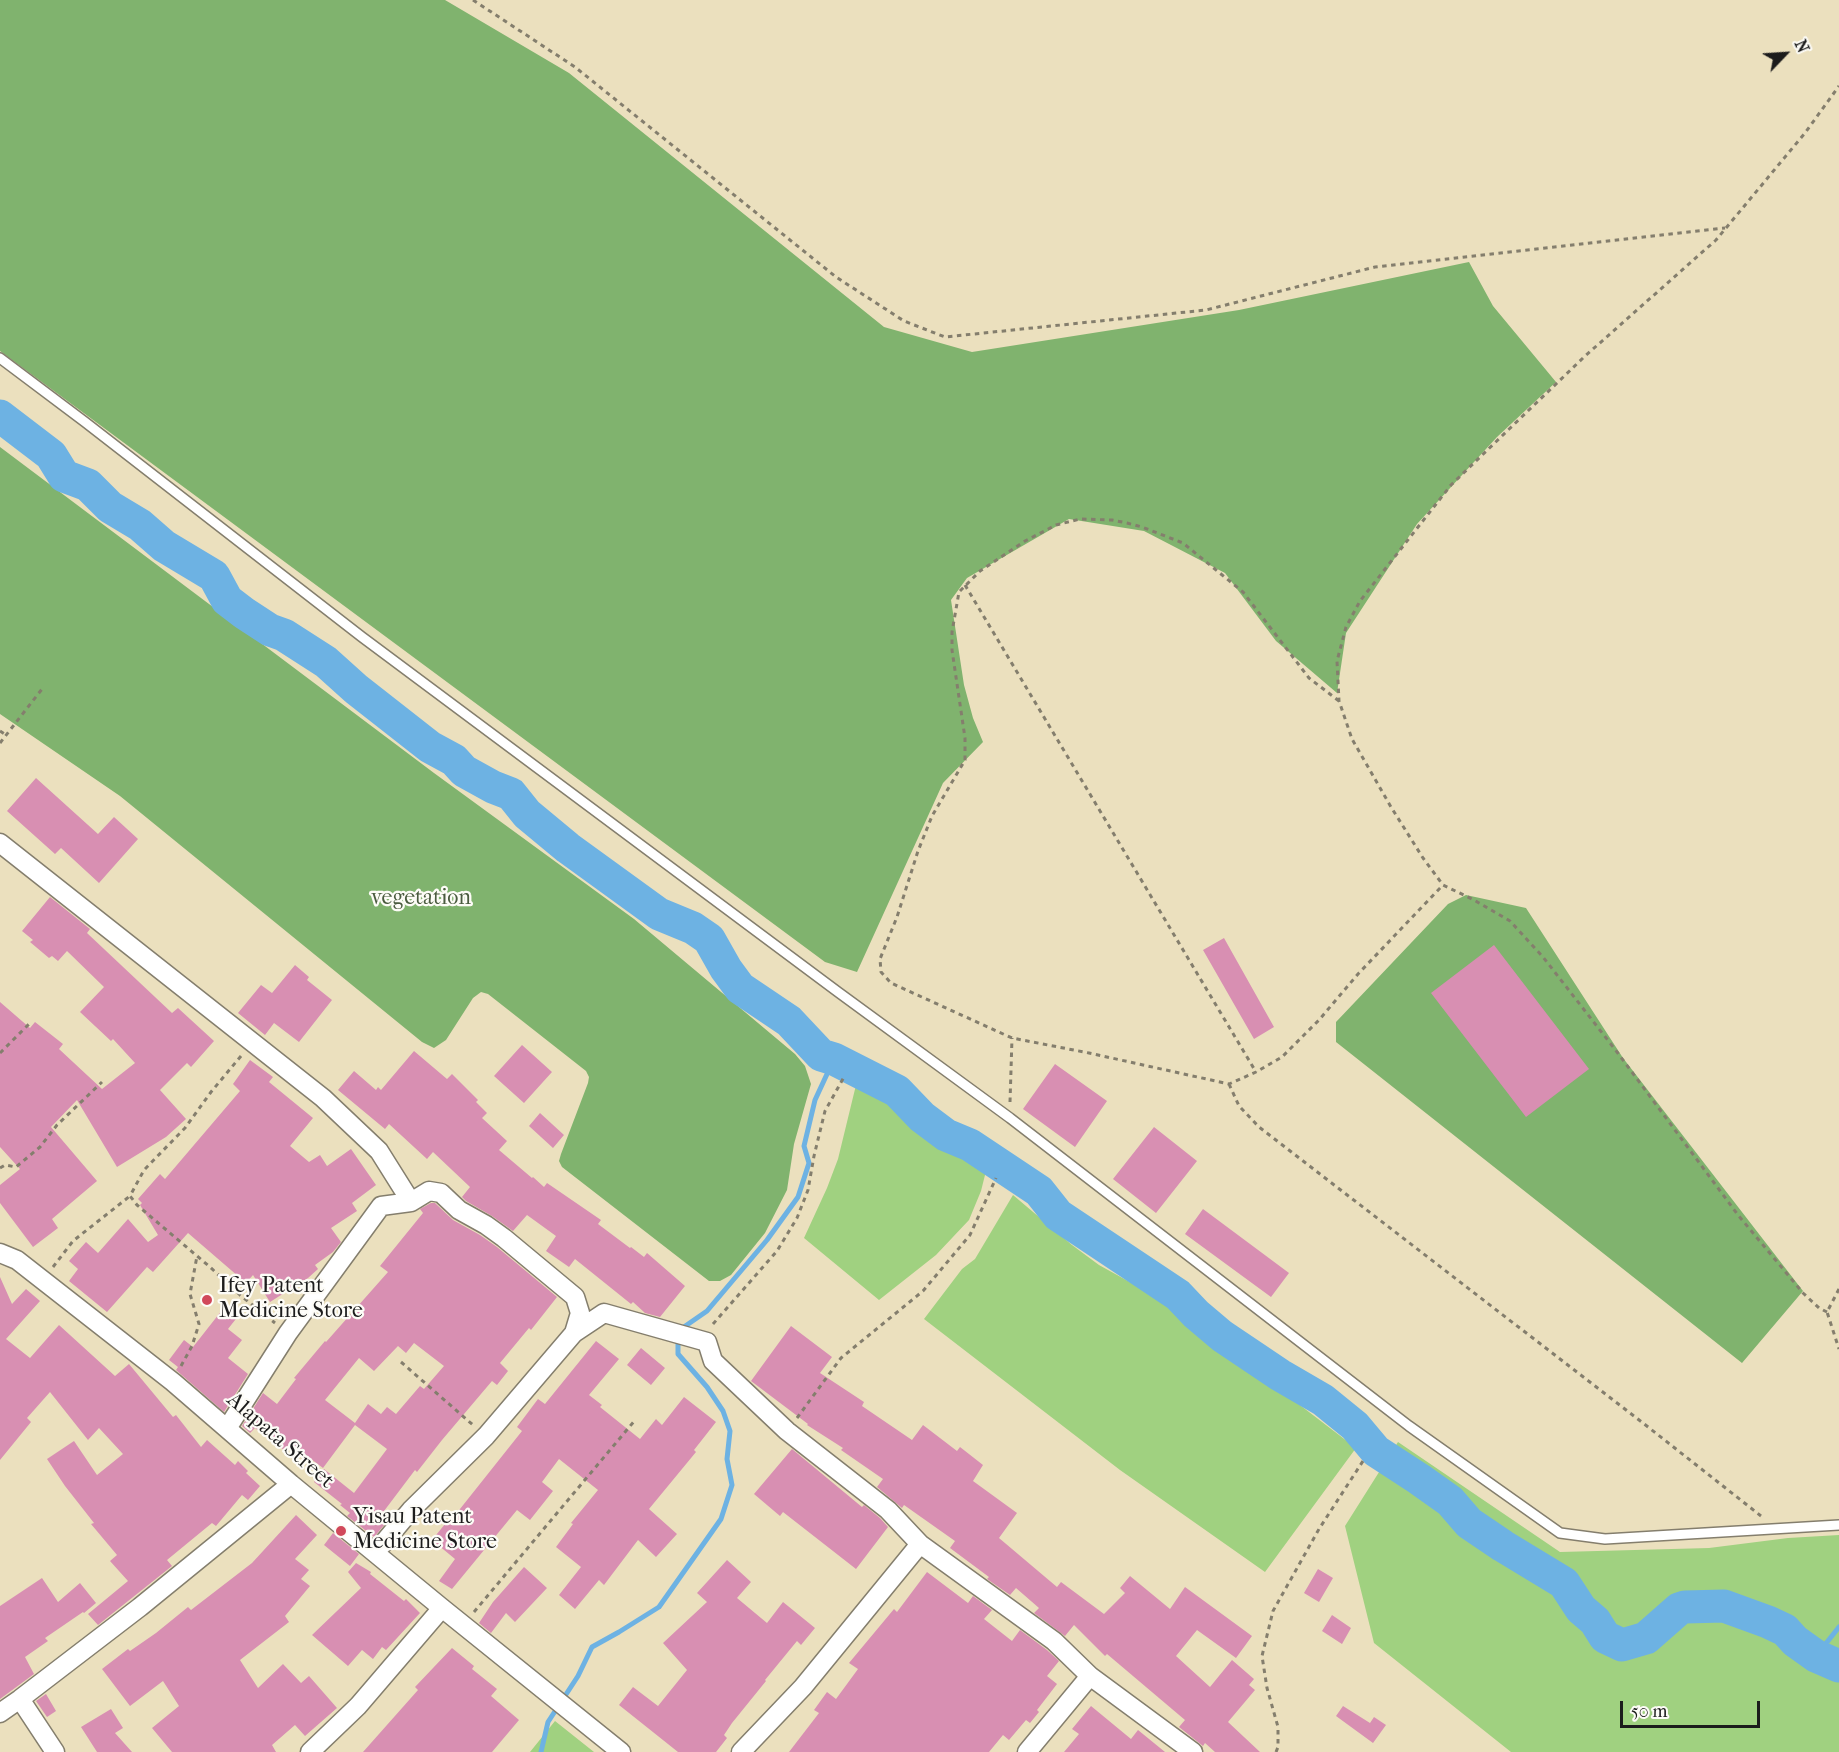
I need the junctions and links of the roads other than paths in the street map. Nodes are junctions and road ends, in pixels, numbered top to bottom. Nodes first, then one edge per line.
1 (0, 358) edge
2 (0, 843) edge
3 (411, 1202) junction
4 (0, 1253) edge
5 (574, 1334) junction
6 (228, 1428) junction
7 (291, 1484) junction
8 (1839, 1525) edge
9 (920, 1544) junction
10 (375, 1553) junction
11 (442, 1608) junction
12 (1090, 1676) junction
13 (20, 1699) junction
14 (0, 1713) edge
15 (55, 1752) edge
16 (310, 1752) edge
17 (621, 1752) edge
18 (741, 1752) edge
19 (1027, 1752) edge
20 (1193, 1752) edge

1 - 8 lane
2 - 3 street
3 - 5 street
3 - 6 street
4 - 6 street, Alapata Street
5 - 9 street
5 - 10 street
6 - 7 street, Alapata Street
7 - 10 street, Alapata Street
7 - 13 street
9 - 12 street
9 - 18 street
10 - 11 street, Alapata Street
11 - 16 street
11 - 17 street, Alapata Street
12 - 19 street
12 - 20 street
13 - 14 street
13 - 15 street

